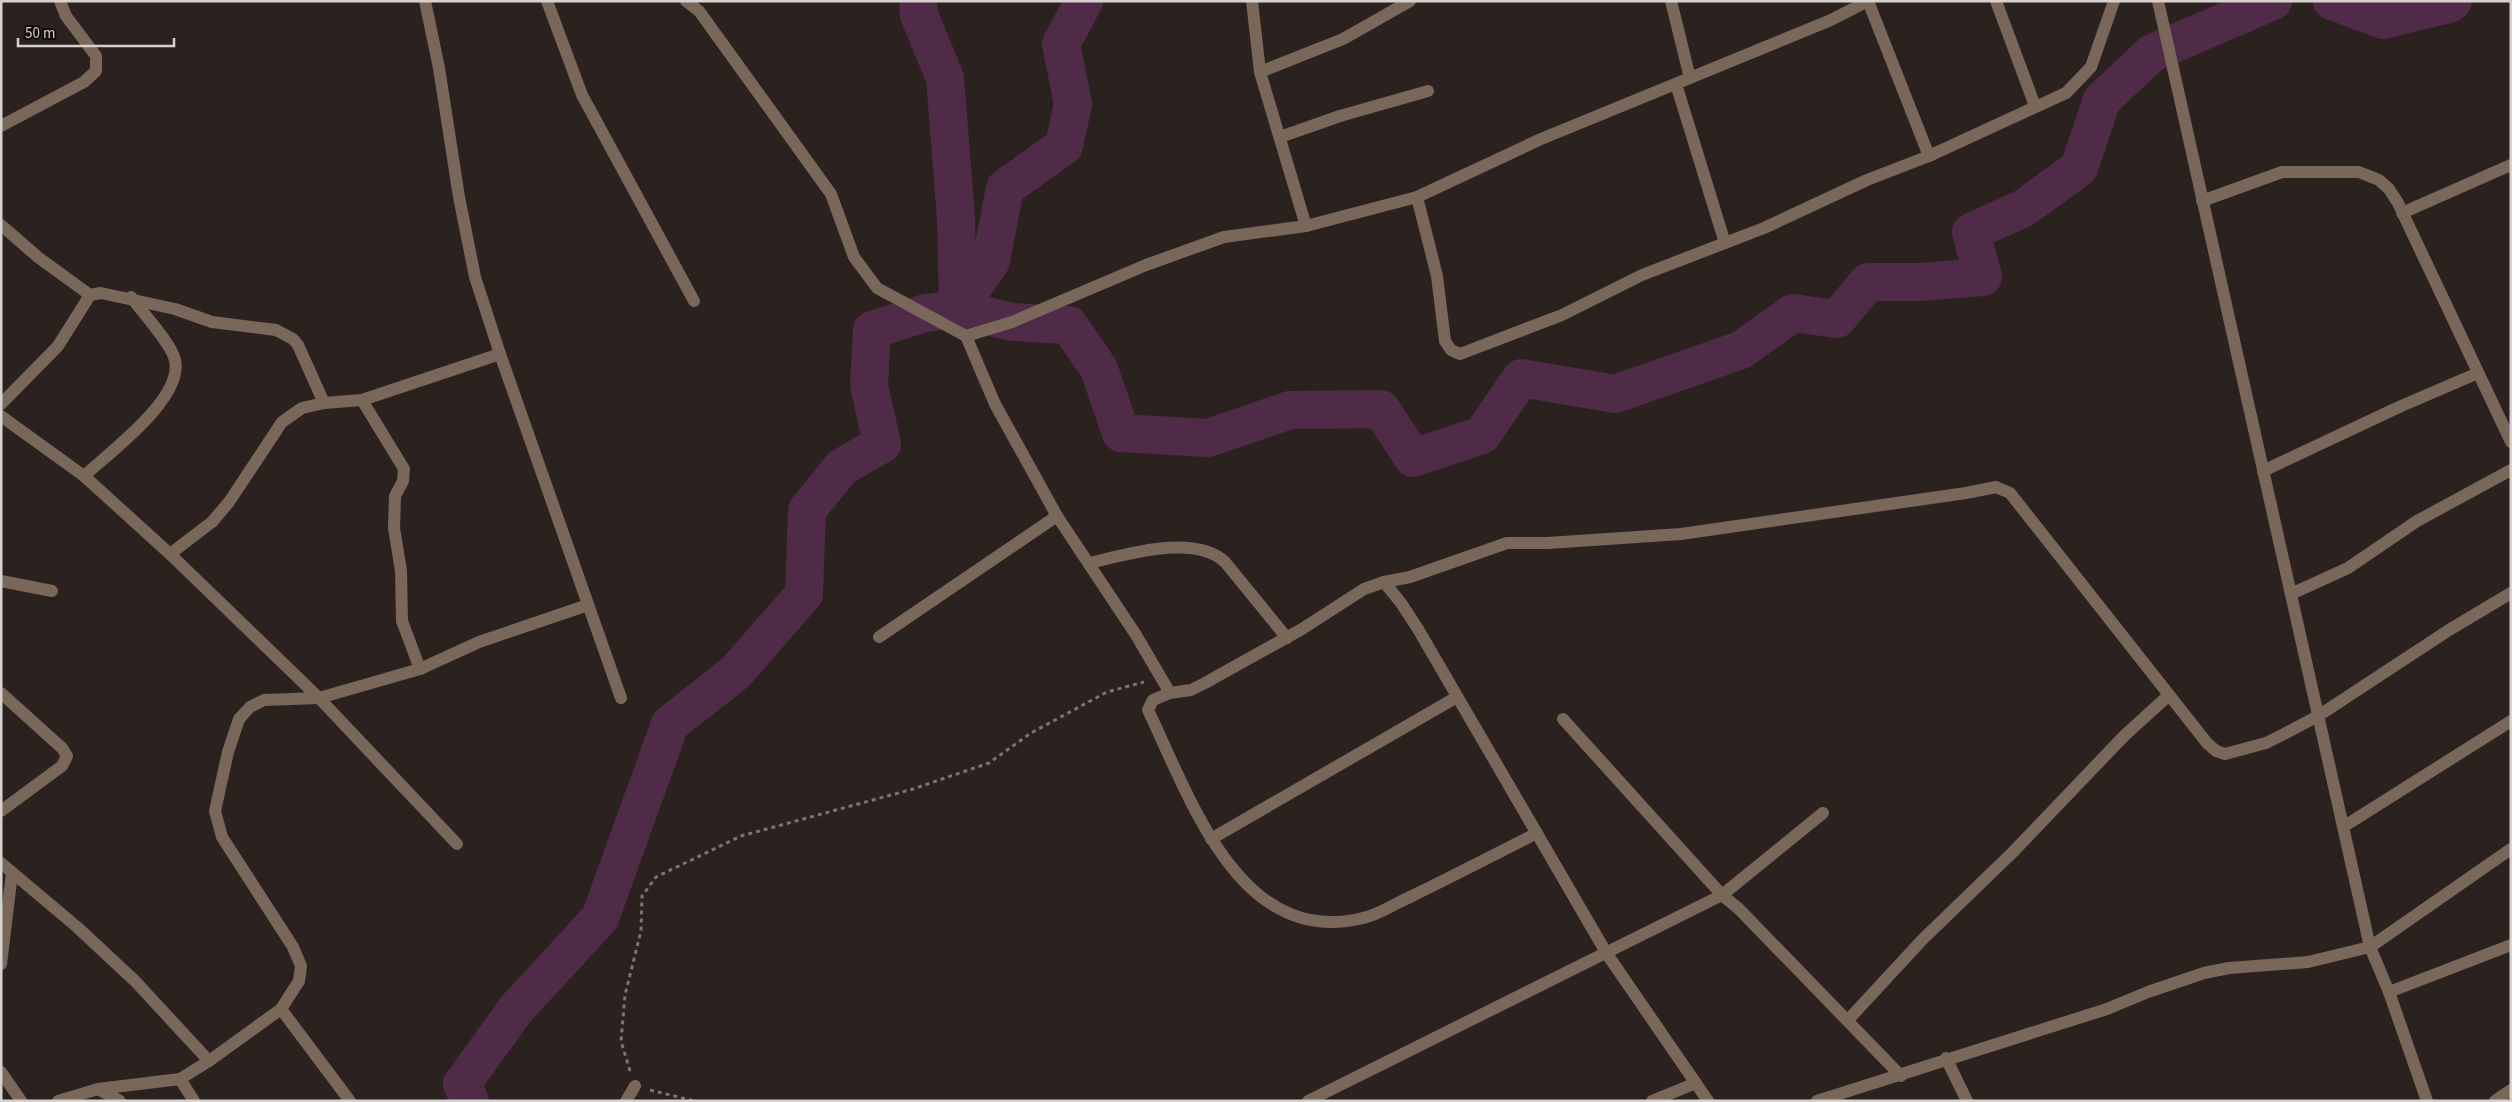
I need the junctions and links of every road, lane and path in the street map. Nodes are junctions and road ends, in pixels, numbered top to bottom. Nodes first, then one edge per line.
1 (60, 1) edge
2 (425, 1) edge
3 (547, 1) edge
4 (686, 1) edge
5 (1252, 1) edge
6 (1410, 1) edge
7 (1671, 1) edge
8 (1868, 1) edge
9 (1996, 1) edge
10 (2114, 1) edge
11 (2158, 1) edge
12 (1260, 72) junction
13 (1690, 78) junction
14 (1676, 84) junction
15 (1428, 91) dead end
16 (2034, 106) junction
17 (1, 126) edge
18 (1280, 137) junction
19 (1929, 156) junction
20 (2511, 165) edge
21 (1418, 197) junction
22 (2202, 201) junction
23 (2402, 213) junction
24 (1, 225) edge
25 (1306, 226) junction
26 (1725, 243) junction
27 (90, 295) junction
28 (131, 297) junction
29 (694, 301) dead end
30 (966, 336) junction
31 (500, 354) junction
32 (2478, 373) junction
33 (362, 400) junction
34 (324, 403) junction
35 (1, 404) edge
36 (1, 416) edge
37 (2511, 442) edge
38 (2511, 470) edge
39 (2263, 471) junction
40 (84, 476) junction
41 (1057, 516) junction
42 (170, 554) junction
43 (1089, 563) junction
44 (1, 581) edge
45 (1384, 582) junction
46 (52, 591) dead end
47 (2511, 593) edge
48 (2290, 594) junction
49 (588, 605) junction
50 (879, 638) dead end
51 (1286, 638) junction
52 (420, 669) junction
53 (1162, 677) junction
54 (1, 693) edge
55 (1170, 693) junction
56 (2169, 694) junction
57 (1457, 696) junction
58 (320, 698) junction
59 (621, 698) dead end
60 (2318, 716) junction
61 (1563, 719) dead end
62 (2511, 721) edge
63 (1, 811) edge
64 (1823, 813) dead end
65 (2343, 828) junction
66 (1537, 833) junction
67 (1211, 839) junction
68 (457, 844) dead end
69 (2511, 849) edge
70 (1, 863) edge
71 (12, 873) junction
72 (1722, 895) junction
73 (2511, 945) edge
74 (2370, 947) junction
75 (1607, 954) junction
76 (1, 964) edge
77 (2389, 992) junction
78 (280, 1009) junction
79 (1848, 1020) junction
80 (1946, 1058) junction
81 (209, 1061) junction
82 (1, 1072) edge
83 (1901, 1076) junction
84 (180, 1079) junction
85 (1696, 1083) junction
86 (635, 1086) junction
87 (98, 1088) junction
88 (2511, 1090) edge
89 (21, 1101) edge
90 (58, 1101) edge
91 (120, 1101) edge
92 (194, 1101) edge
93 (350, 1101) edge
94 (626, 1101) edge
95 (694, 1101) edge
96 (1308, 1101) edge
97 (1652, 1101) edge
98 (1708, 1101) edge
99 (1818, 1101) edge
100 (1967, 1101) edge
101 (2427, 1101) edge
102 (2495, 1101) edge

1 - 17 street
2 - 31 street
3 - 29 street
4 - 30 street
5 - 12 street
6 - 12 street
7 - 13 street
8 - 13 street
8 - 19 street
9 - 16 street
10 - 16 street
11 - 22 street
12 - 18 street
13 - 14 street
14 - 21 street
14 - 26 street
15 - 18 street
16 - 19 street
18 - 25 street
19 - 26 street
20 - 23 street
21 - 25 street
21 - 26 street
22 - 23 street
22 - 39 street
23 - 32 street
24 - 27 street
25 - 30 street
27 - 28 street
27 - 35 street
28 - 34 street
28 - 40 street
30 - 41 street
31 - 33 street
31 - 49 street
32 - 37 street
32 - 39 street
33 - 34 street
33 - 52 street
34 - 42 street
36 - 40 street
38 - 48 street
39 - 48 street
40 - 42 street
41 - 43 street
41 - 50 street
42 - 58 street
43 - 51 street
43 - 53 street
44 - 46 street
45 - 51 street
45 - 56 street
45 - 57 street
47 - 60 street
48 - 60 street
49 - 52 street
49 - 59 street
51 - 55 street
52 - 58 street
53 - 55 street
53 - 86 path
54 - 63 street
55 - 67 street
56 - 60 street
56 - 79 street
57 - 66 street
57 - 67 street
58 - 68 street
58 - 78 street
60 - 65 street
61 - 72 street
62 - 65 street
64 - 72 street
65 - 74 street
66 - 67 street
66 - 75 street
69 - 74 street
70 - 71 street
71 - 76 street
71 - 81 street
72 - 75 street
72 - 79 street
73 - 77 street
74 - 77 street
74 - 80 street
75 - 85 street
75 - 96 street
77 - 101 street
78 - 81 street
78 - 93 street
79 - 83 street
80 - 83 street
80 - 100 street
81 - 84 street
82 - 89 street
83 - 99 street
84 - 87 street
84 - 92 street
85 - 97 street
85 - 98 street
86 - 94 street
86 - 95 path
87 - 90 street
87 - 91 street
88 - 102 street

